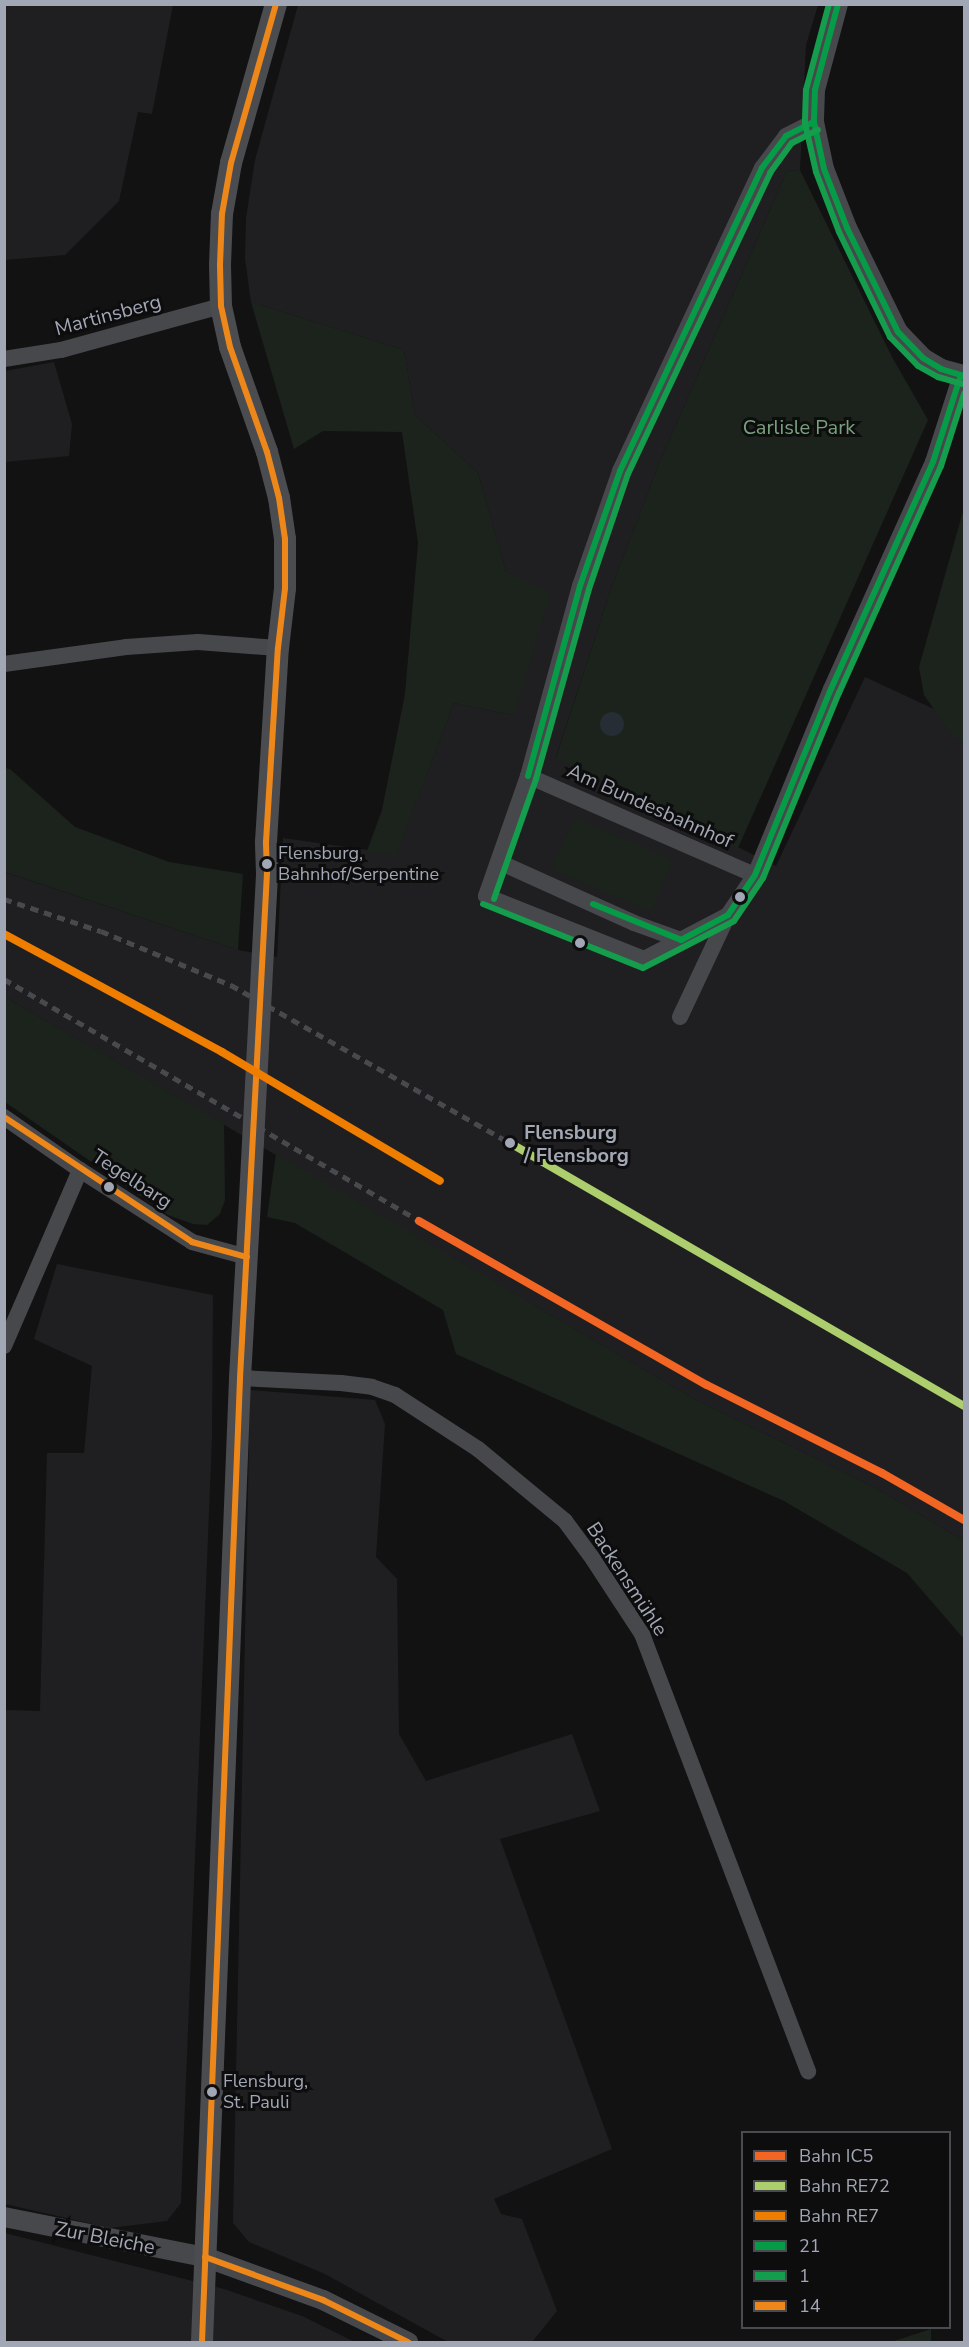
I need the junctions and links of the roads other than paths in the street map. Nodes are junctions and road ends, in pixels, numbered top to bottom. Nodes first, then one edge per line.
1 (276, 4) edge
2 (838, 4) edge
3 (814, 122) junction
4 (221, 306) junction
5 (4, 359) edge
6 (963, 375) edge
7 (278, 648) junction
8 (4, 663) edge
9 (528, 776) junction
10 (499, 862) junction
11 (755, 875) junction
12 (728, 915) junction
13 (681, 940) junction
14 (681, 1017) dead end
15 (4, 1117) edge
16 (80, 1170) junction
17 (247, 1257) junction
18 (10, 1320) edge
19 (4, 1346) edge
20 (240, 1378) junction
21 (808, 2072) dead end
22 (4, 2217) edge
23 (206, 2257) junction
24 (202, 2343) edge
25 (408, 2343) edge

1 - 4 main road
2 - 3 street
3 - 6 street
3 - 9 street
4 - 5 street, Martinsberg
4 - 7 main road
6 - 11 street
7 - 8 street
7 - 17 main road, bridge
9 - 10 street
9 - 11 street, Am Bundesbahnhof
10 - 13 street
10 - 13 street
11 - 12 street
12 - 13 street
12 - 14 street
15 - 16 street, Tegelbarg
16 - 17 street, Tegelbarg
16 - 18 street
17 - 20 main road
18 - 19 street
20 - 21 street, Backensmühle
20 - 23 main road
22 - 23 street, Zur Bleiche
23 - 24 main road
23 - 25 street, Zur Bleiche

